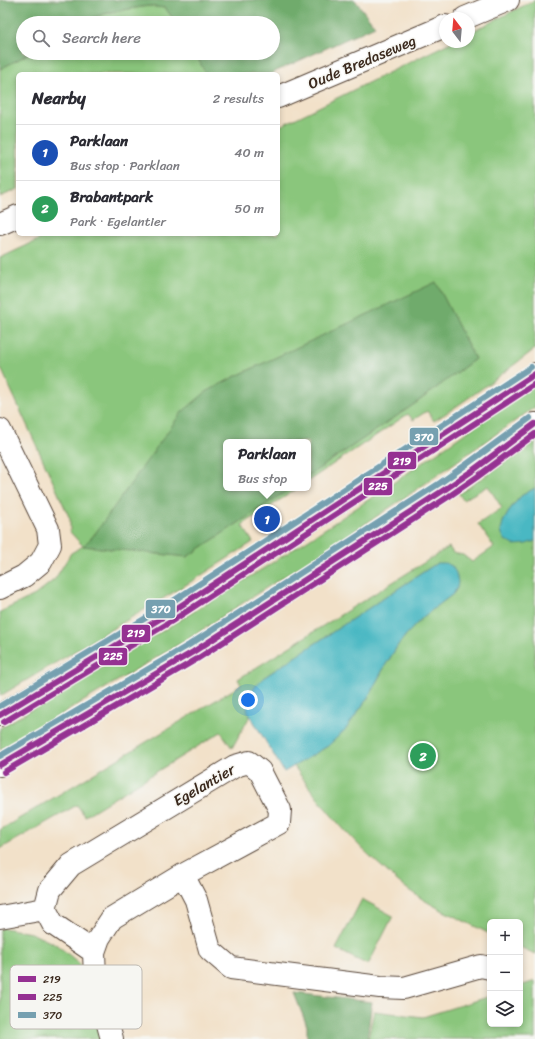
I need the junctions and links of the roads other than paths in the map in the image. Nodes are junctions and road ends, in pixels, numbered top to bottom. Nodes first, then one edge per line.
1 (508, 0) edge
2 (475, 14) edge
3 (439, 29) edge
4 (280, 96) edge
5 (16, 217) edge
6 (0, 224) edge
7 (535, 374) edge
8 (535, 424) edge
9 (0, 430) edge
10 (0, 588) edge
11 (0, 715) edge
12 (0, 765) edge
13 (183, 875) junction
14 (46, 909) junction
15 (0, 917) edge
16 (94, 952) junction
17 (95, 965) edge
18 (487, 967) edge
19 (109, 1029) edge
20 (112, 1039) edge

1 - 2 street
3 - 4 street, Oude Bredaseweg
5 - 6 street
7 - 11 street
8 - 12 street
9 - 10 street
13 - 14 street, Egelantier
13 - 16 street, Egelantier
13 - 18 street
14 - 15 street
14 - 16 street
16 - 17 street, Egelantier
19 - 20 street, Egelantier

